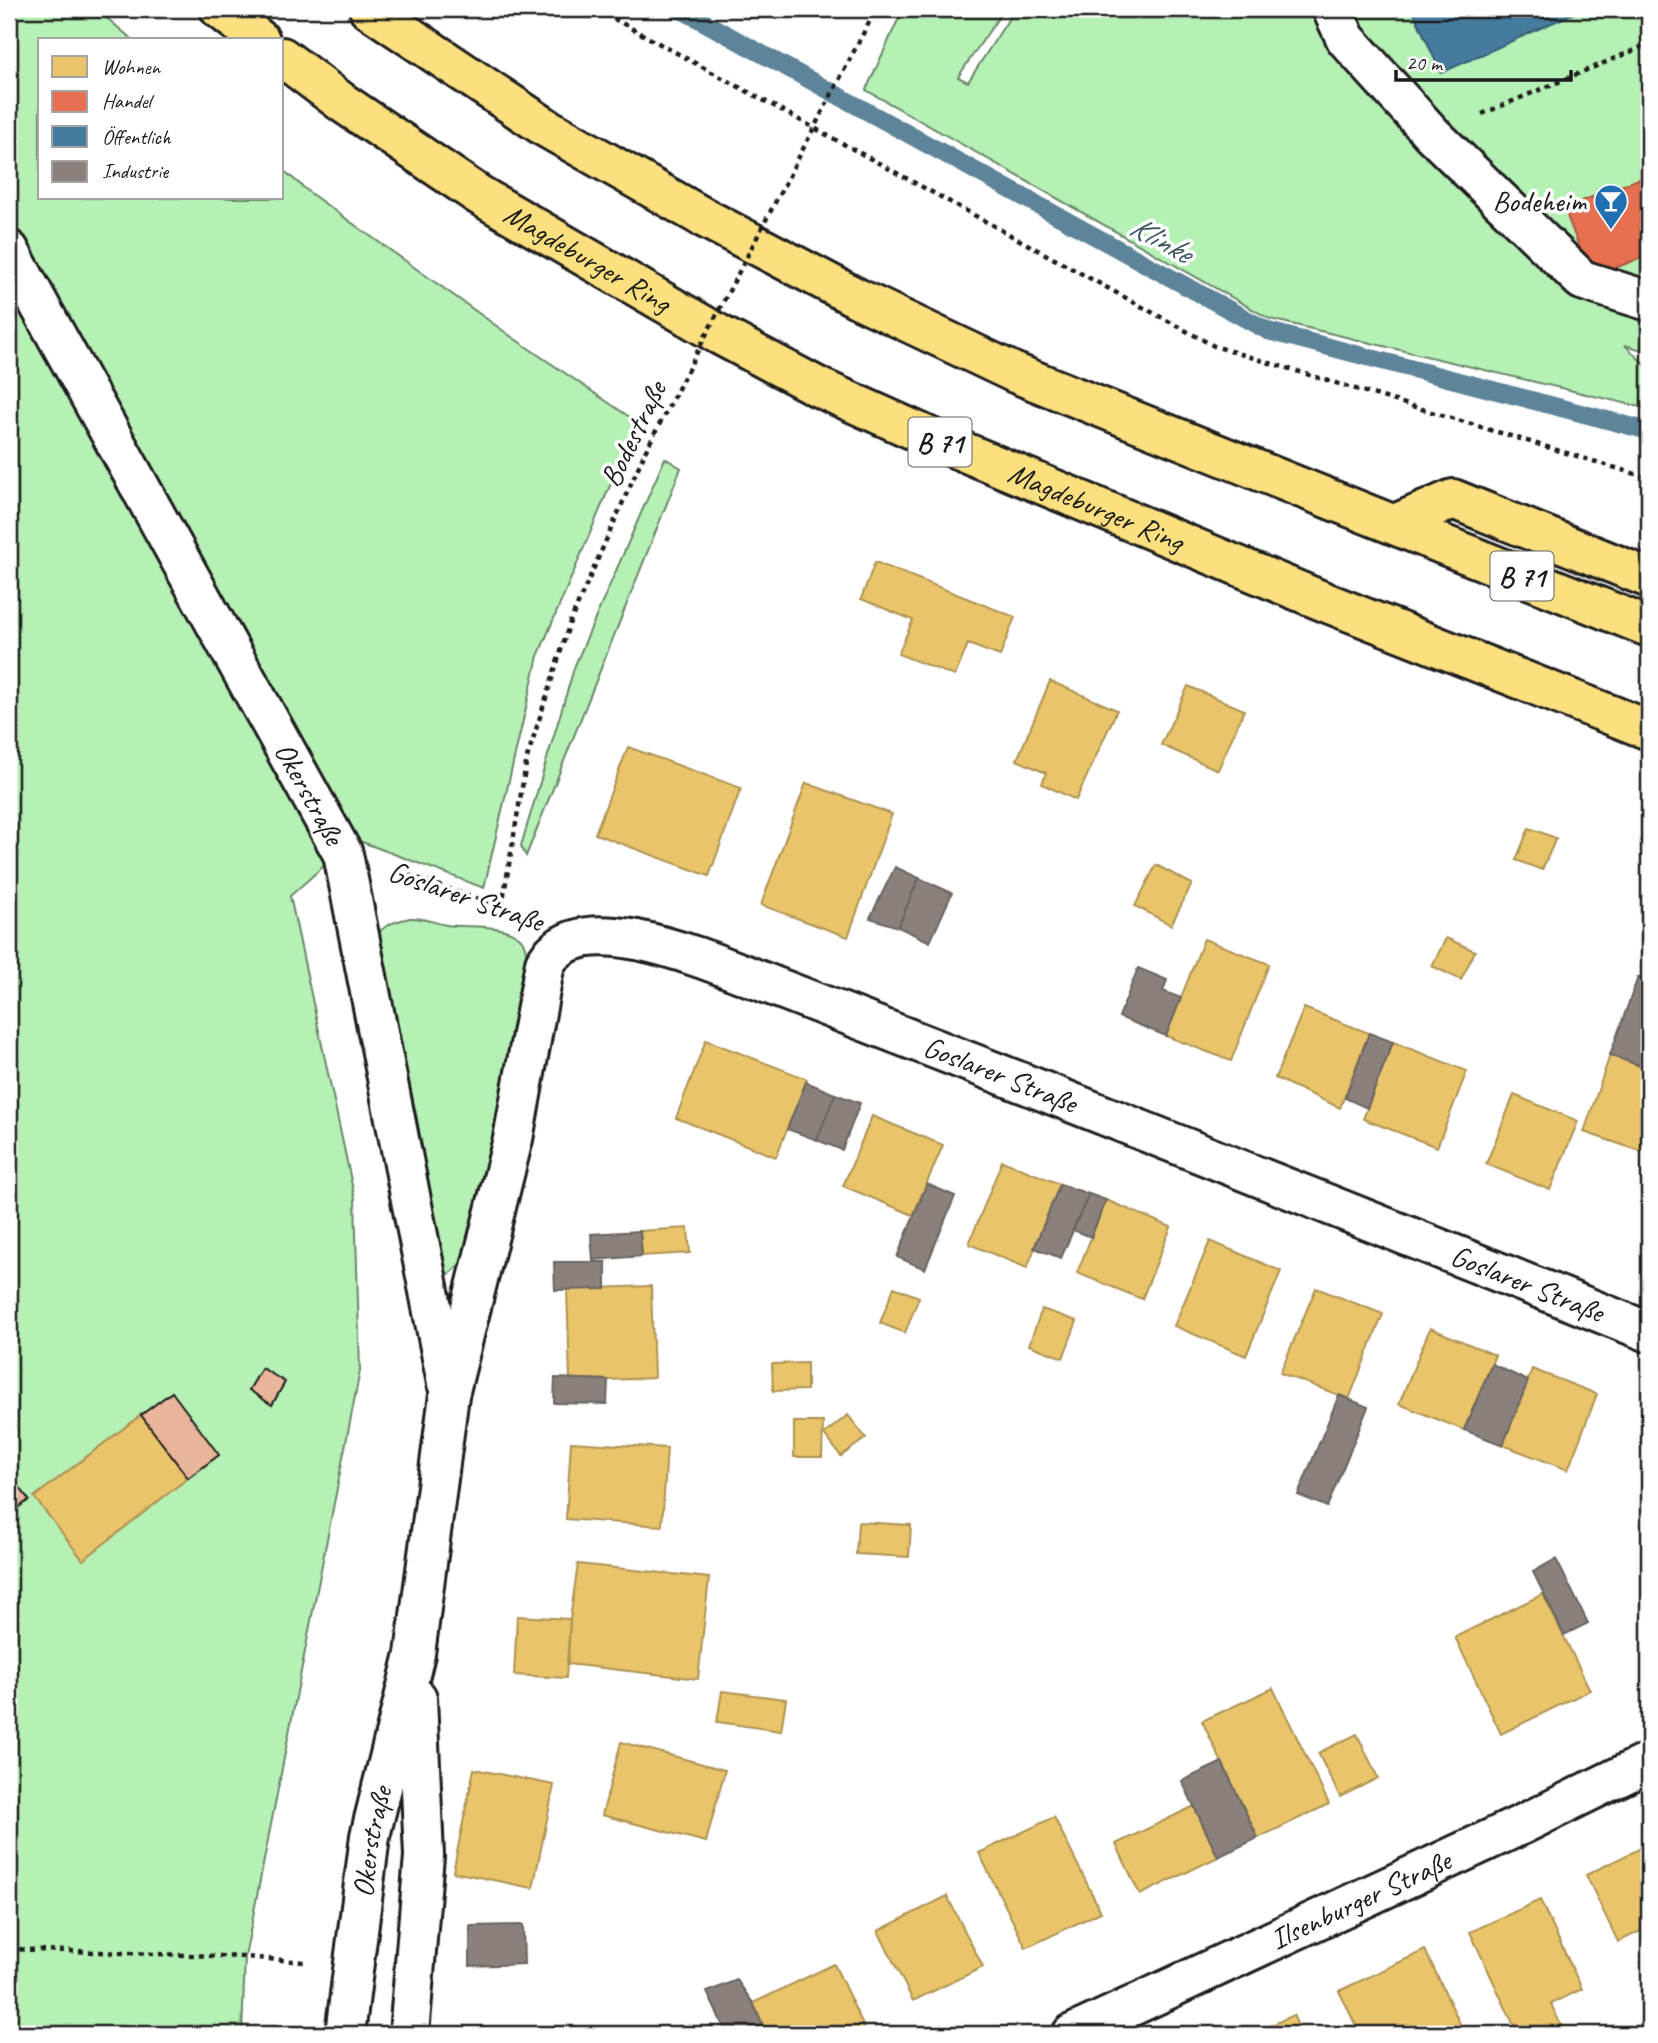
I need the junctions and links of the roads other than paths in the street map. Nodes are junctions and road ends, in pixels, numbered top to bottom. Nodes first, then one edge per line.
1 (220, 9) edge
2 (369, 9) edge
3 (1332, 9) edge
4 (257, 38) edge
5 (284, 59) edge
6 (9, 250) edge
7 (1649, 301) edge
8 (1395, 524) junction
9 (1649, 578) edge
10 (1649, 627) edge
11 (1649, 730) edge
12 (583, 937) joint
13 (1649, 1332) edge
14 (449, 1395) junction
15 (415, 1654) junction
16 (1649, 1762) edge
17 (345, 2034) edge
18 (409, 2034) edge
19 (1072, 2034) edge

1 - 4 highway
2 - 8 highway, B 71
3 - 7 street
5 - 11 highway, Magdeburger Ring / B 71
6 - 14 street, Okerstraße
8 - 9 highway
8 - 10 highway, B 71
12 - 13 street, Goslarer Straße
12 - 14 street, Okerstraße
14 - 15 street, Okerstraße
15 - 17 street, Okerstraße
15 - 18 street, Okerstraße
16 - 19 street, Ilsenburger Straße

